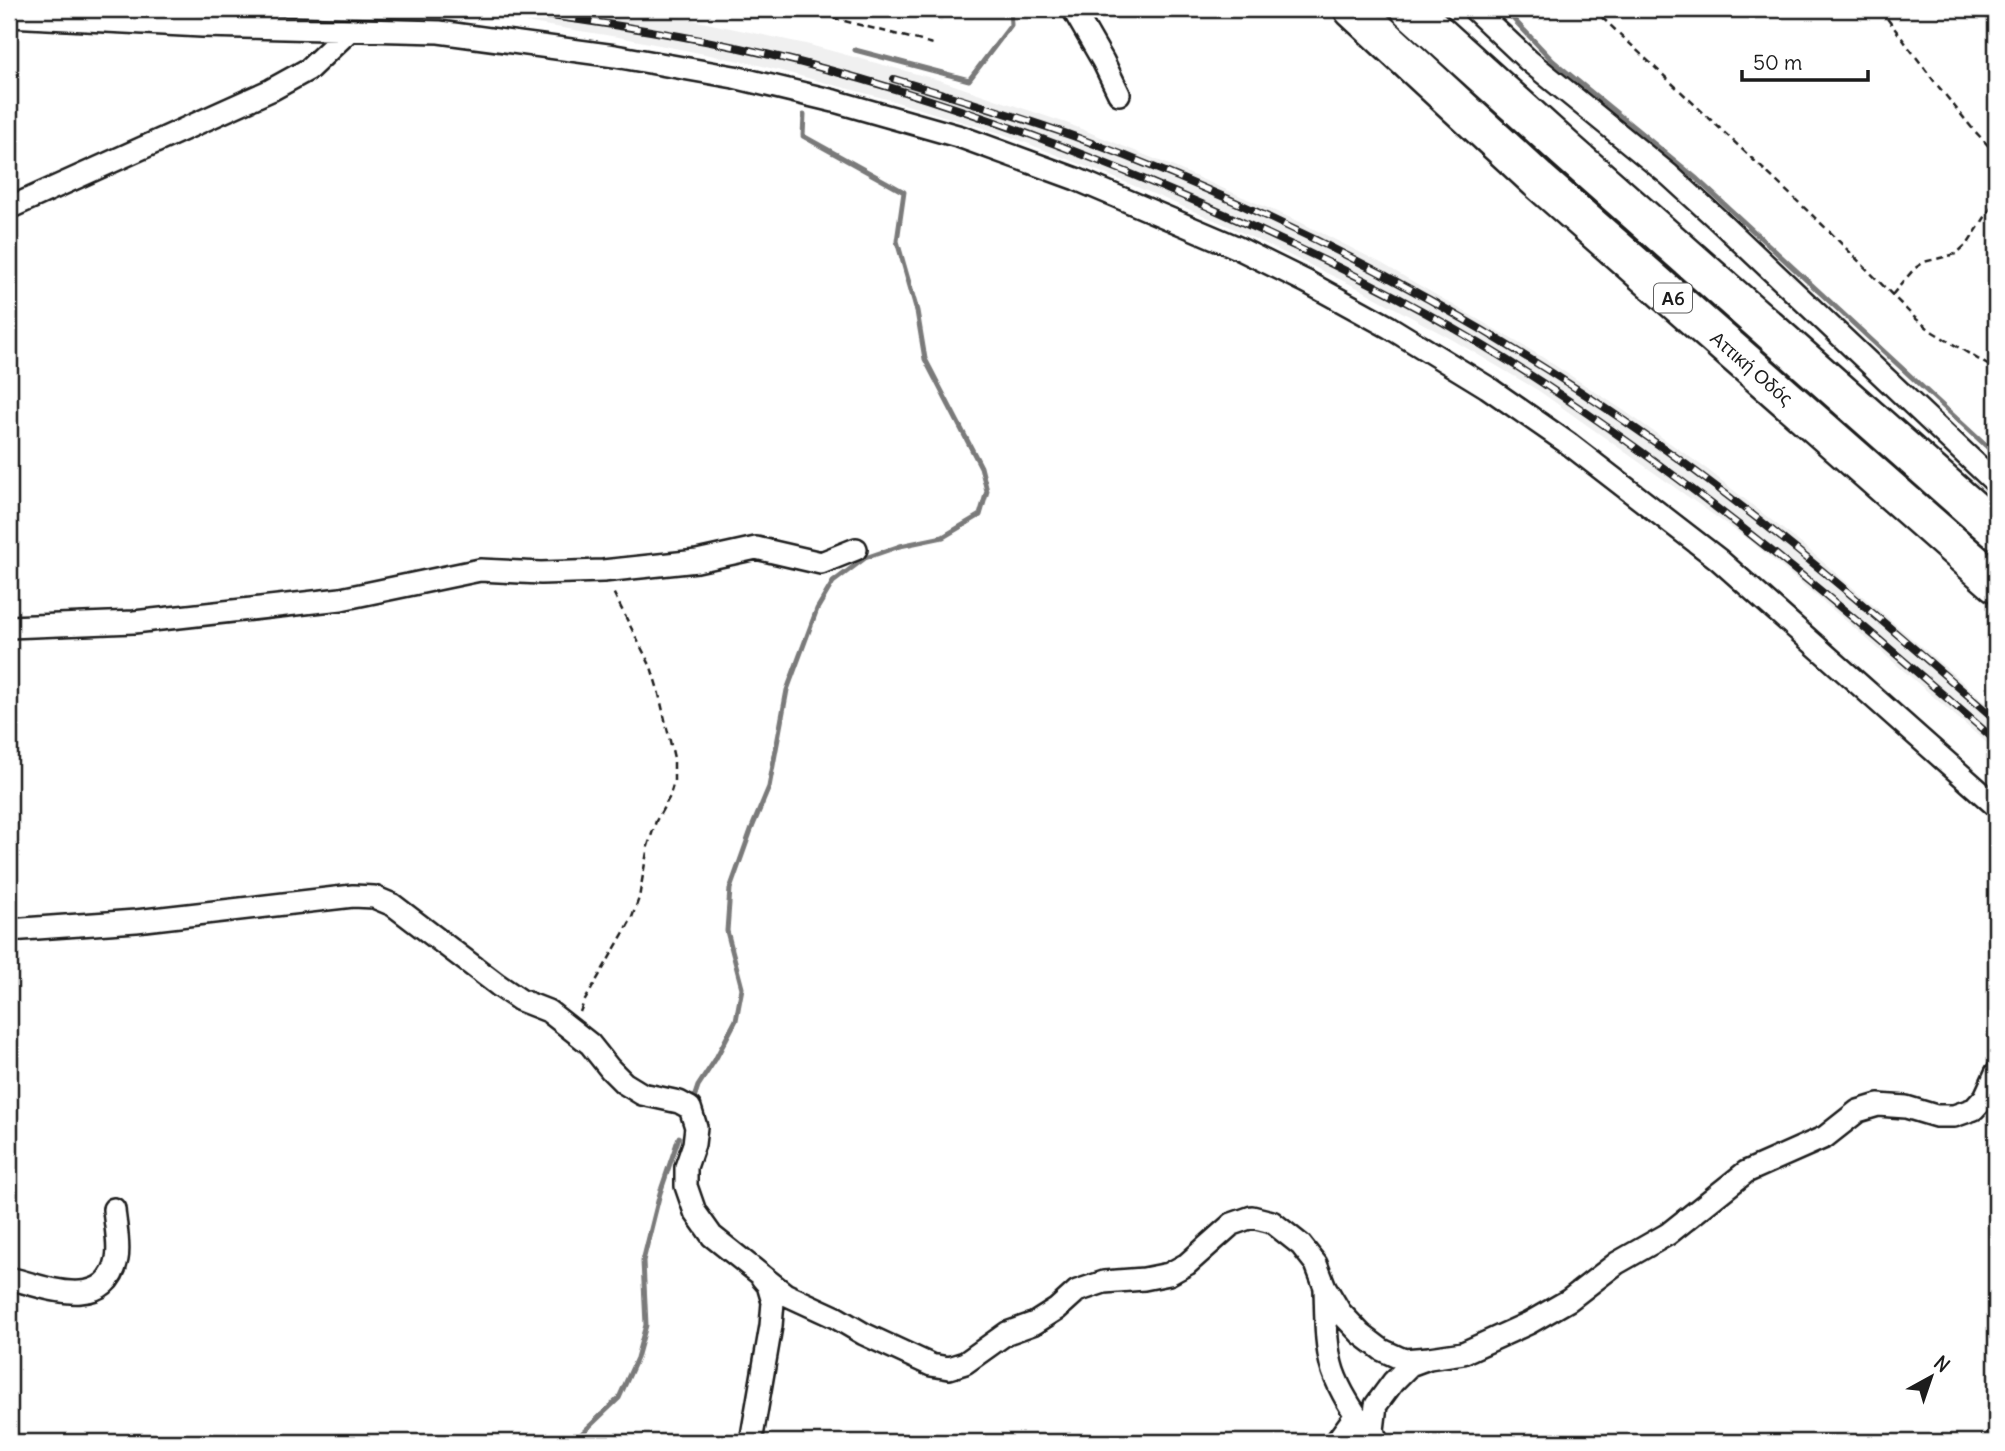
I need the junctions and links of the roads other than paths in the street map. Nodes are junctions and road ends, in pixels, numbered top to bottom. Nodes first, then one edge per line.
1 (1073, 9) edge
2 (1353, 9) edge
3 (1410, 9) edge
4 (1474, 9) edge
5 (9, 16) edge
6 (350, 30) junction
7 (1119, 94) dead end
8 (9, 208) edge
9 (1996, 483) edge
10 (1996, 530) edge
11 (856, 549) dead end
12 (1996, 583) edge
13 (9, 626) edge
14 (1996, 806) edge
15 (9, 930) edge
16 (1996, 1073) edge
17 (114, 1209) dead end
18 (757, 1272) junction
19 (9, 1278) edge
20 (1325, 1287) junction
21 (815, 1308) junction
22 (771, 1326) junction
23 (1429, 1358) junction
24 (1356, 1415) junction
25 (751, 1442) edge
26 (1336, 1442) edge
27 (1375, 1442) edge

1 - 7 street
2 - 12 highway, Αττική Οδός / Α6
3 - 10 highway, Αττική Οδός / Α6
4 - 9 street
5 - 6 street
6 - 8 street
6 - 14 street
11 - 13 street
15 - 18 street
16 - 23 street
17 - 19 street
18 - 21 street
18 - 22 street
20 - 21 street
20 - 23 street
20 - 24 street
21 - 22 street
22 - 25 street
23 - 27 street
24 - 26 street
24 - 27 street

